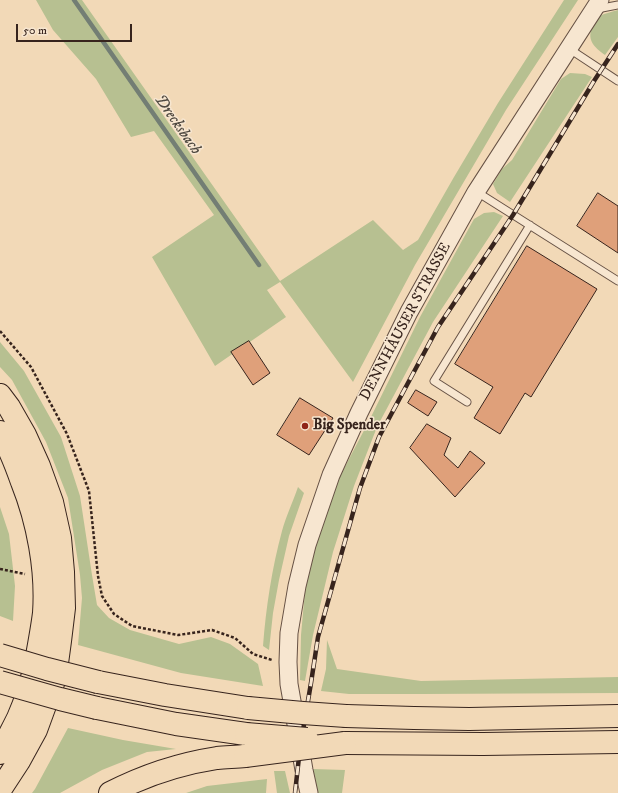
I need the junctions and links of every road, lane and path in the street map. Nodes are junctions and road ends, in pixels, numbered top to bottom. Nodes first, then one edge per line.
1 (618, 4) edge
2 (596, 5) edge
3 (568, 48) junction
4 (618, 81) edge
5 (476, 192) junction
6 (530, 225) junction
7 (618, 280) edge
8 (0, 331) edge
9 (0, 396) edge
10 (467, 402) dead end
11 (0, 432) edge
12 (0, 568) edge
13 (44, 575) junction
14 (0, 655) edge
15 (288, 662) junction
16 (0, 682) edge
17 (618, 716) edge
18 (618, 742) edge
19 (345, 743) junction
20 (0, 753) edge
21 (0, 790) edge
22 (110, 793) edge
23 (309, 793) edge

1 - 2 lane
2 - 3 street, DENNHÄUSER STRASSE
3 - 4 lane
3 - 5 street, DENNHÄUSER STRASSE
5 - 6 lane
5 - 15 street, DENNHÄUSER STRASSE
6 - 7 lane
6 - 10 lane
8 - 15 path
9 - 21 highway
11 - 13 highway
12 - 13 path
13 - 20 highway
14 - 17 highway, bridge
15 - 23 street, DENNHÄUSER STRASSE
16 - 19 highway, bridge
18 - 19 highway
19 - 22 highway, bridge

